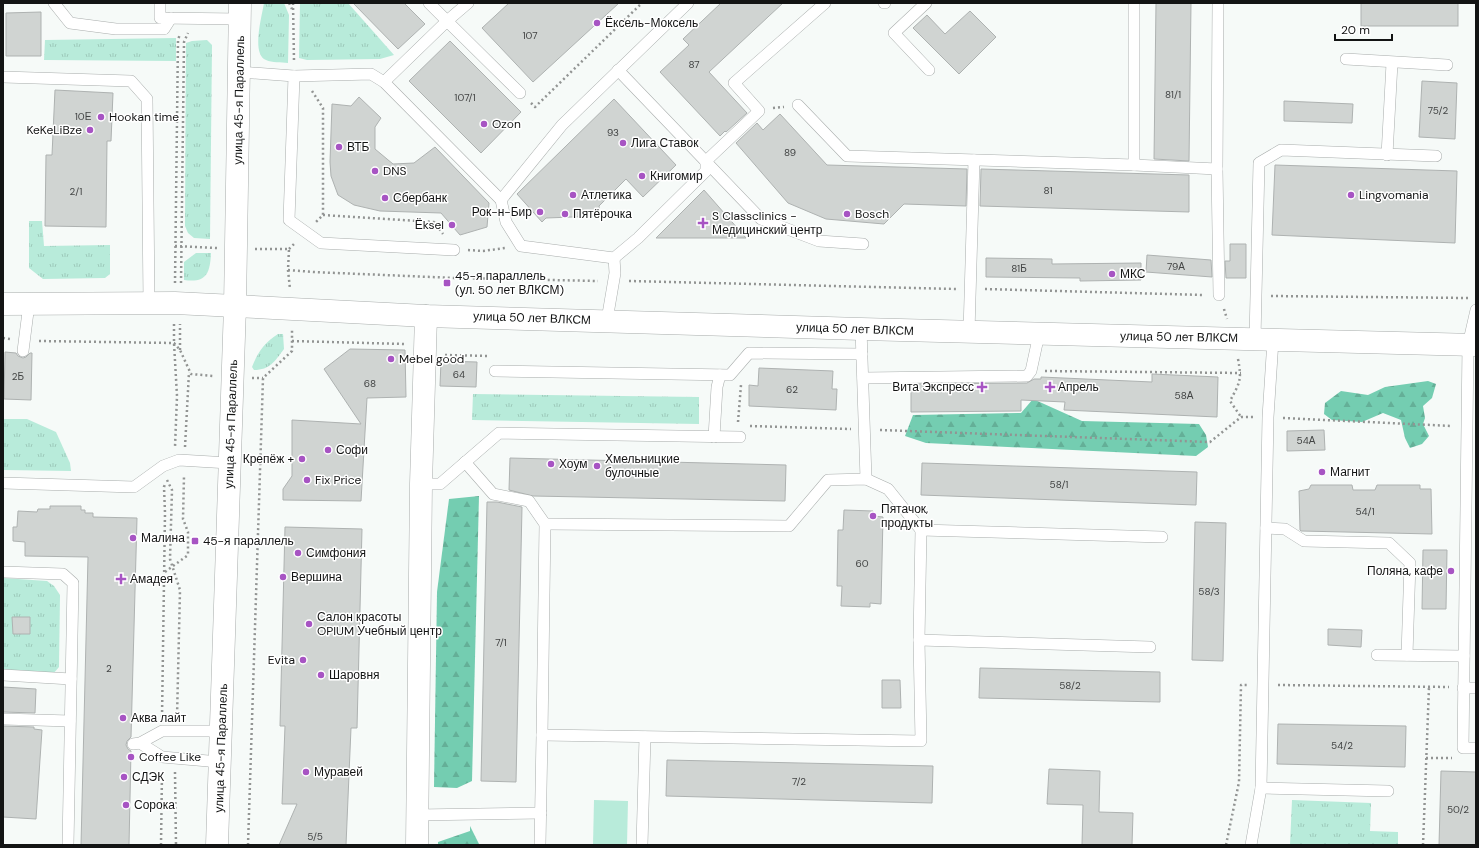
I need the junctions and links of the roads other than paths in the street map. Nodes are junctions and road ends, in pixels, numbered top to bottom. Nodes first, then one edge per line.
1 (54, 3) edge
2 (160, 3) edge
3 (429, 3) edge
4 (468, 3) edge
5 (688, 3) edge
6 (825, 3) edge
7 (926, 3) edge
8 (1134, 3) edge
9 (1218, 3) edge
10 (240, 11) edge
11 (171, 18) junction
12 (447, 21) junction
13 (1346, 60) dead end
14 (1392, 62) junction
15 (1447, 65) dead end
16 (618, 70) junction
17 (929, 70) dead end
18 (240, 72) junction
19 (3, 77) edge
20 (299, 77) junction
21 (384, 82) junction
22 (520, 93) road end
23 (798, 105) road end
24 (1387, 154) junction
25 (1436, 156) dead end
26 (974, 160) junction
27 (706, 161) junction
28 (1134, 165) junction
29 (1217, 169) junction
30 (501, 200) junction
31 (863, 244) dead end
32 (454, 250) road end
33 (614, 258) junction
34 (1219, 295) road end
35 (149, 303) junction
36 (3, 304) edge
37 (29, 304) junction
38 (235, 306) junction
39 (1476, 310) edge
40 (426, 316) junction
41 (607, 320) junction
42 (861, 329) junction
43 (969, 332) junction
44 (1039, 334) junction
45 (1264, 339) junction
46 (1472, 345) edge
47 (24, 346) road end
48 (862, 354) junction
49 (495, 371) dead end
50 (720, 375) junction
51 (863, 378) junction
52 (714, 437) junction
53 (740, 438) dead end
54 (465, 462) junction
55 (229, 463) junction
56 (866, 479) junction
57 (3, 483) edge
58 (421, 484) junction
59 (545, 524) junction
60 (1266, 528) junction
61 (921, 530) junction
62 (1162, 537) dead end
63 (3, 572) edge
64 (919, 640) junction
65 (1150, 647) dead end
66 (1377, 655) dead end
67 (1407, 655) junction
68 (1464, 656) junction
69 (3, 675) edge
70 (71, 679) junction
71 (1463, 688) junction
72 (1476, 688) edge
73 (3, 719) edge
74 (70, 721) junction
75 (221, 731) junction
76 (542, 735) junction
77 (645, 737) junction
78 (1476, 748) edge
79 (220, 762) junction
80 (1261, 788) junction
81 (1388, 791) dead end
82 (540, 813) junction
83 (417, 815) junction
84 (68, 845) edge
85 (217, 845) edge
86 (417, 845) edge
87 (540, 845) edge
88 (642, 845) edge
89 (1251, 845) edge

1 - 11 lane
2 - 11 lane
3 - 12 lane
4 - 12 lane
5 - 16 lane
6 - 27 lane
7 - 17 lane
8 - 28 lane
9 - 29 lane
10 - 11 lane
10 - 18 street, улица 45-я Параллель
12 - 21 lane
12 - 22 lane
13 - 14 lane
14 - 15 lane
14 - 24 lane
16 - 27 lane
16 - 30 lane
18 - 20 lane
18 - 38 street, улица 45-я Параллель
19 - 35 lane
20 - 21 lane
20 - 32 lane
21 - 30 lane
23 - 26 lane
24 - 25 lane
24 - 45 lane
26 - 28 lane
26 - 43 lane
27 - 31 lane
27 - 33 lane
28 - 29 lane
29 - 34 lane
30 - 33 lane
33 - 41 lane
35 - 37 street, улица 50 лет ВЛКСМ
35 - 38 street, улица 50 лет ВЛКСМ
36 - 37 street, улица 50 лет ВЛКСМ
37 - 47 lane
38 - 40 street, улица 50 лет ВЛКСМ
38 - 55 street, улица 45-я Параллель
39 - 46 lane
40 - 41 street, улица 50 лет ВЛКСМ
40 - 58 street
41 - 42 street, улица 50 лет ВЛКСМ
42 - 43 street, улица 50 лет ВЛКСМ
42 - 48 lane
43 - 44 street, улица 50 лет ВЛКСМ
44 - 45 street, улица 50 лет ВЛКСМ
44 - 51 lane
45 - 46 street, улица 50 лет ВЛКСМ
45 - 60 lane
46 - 68 lane
48 - 50 lane
48 - 51 lane
49 - 50 lane
50 - 52 lane
51 - 56 lane
52 - 53 lane
52 - 54 lane
54 - 58 lane
54 - 59 lane
55 - 57 lane
55 - 75 street, улица 45-я Параллель
56 - 59 lane
56 - 61 lane
58 - 83 street
59 - 76 lane
60 - 67 lane
60 - 80 lane
61 - 62 lane
61 - 64 lane
63 - 70 lane
64 - 65 lane
64 - 77 lane
66 - 67 lane
67 - 68 lane
68 - 71 lane
69 - 70 lane
70 - 74 lane
71 - 72 lane
71 - 78 lane
73 - 74 lane
74 - 84 lane
75 - 79 street, улица 45-я Параллель
75 - 79 lane
76 - 77 lane
76 - 82 lane
77 - 88 lane
79 - 85 street, улица 45-я Параллель
80 - 81 lane
80 - 89 lane
82 - 83 lane
82 - 87 lane
83 - 86 street

